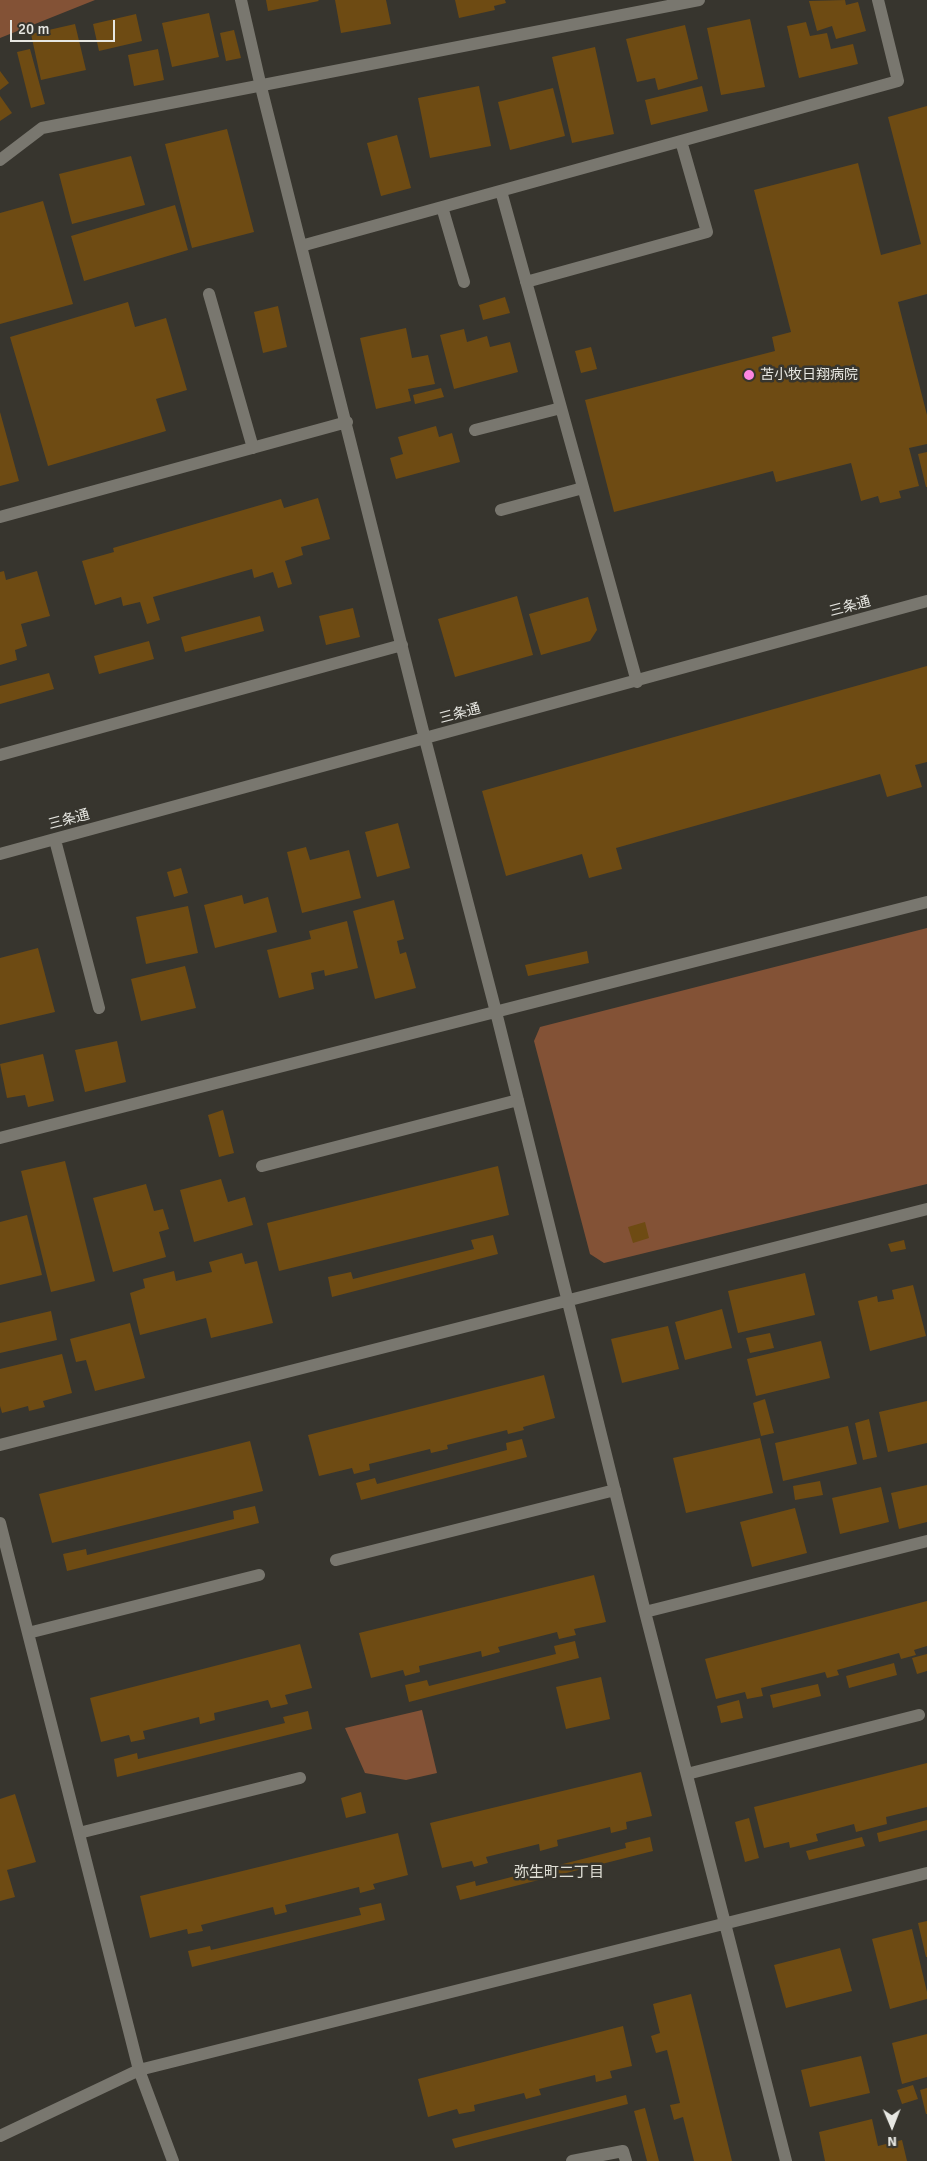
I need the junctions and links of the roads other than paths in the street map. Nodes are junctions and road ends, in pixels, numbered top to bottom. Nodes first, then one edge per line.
1 (241, 0) edge
2 (699, 0) edge
3 (878, 0) edge
4 (261, 86) junction
5 (681, 141) junction
6 (0, 160) edge
7 (501, 191) junction
8 (442, 206) junction
9 (301, 246) junction
10 (464, 282) dead end
11 (526, 282) junction
12 (209, 294) dead end
13 (561, 408) junction
14 (347, 422) junction
15 (475, 430) dead end
16 (253, 448) junction
17 (583, 488) junction
18 (500, 510) dead end
19 (0, 518) edge
20 (927, 601) edge
21 (402, 645) junction
22 (637, 682) junction
23 (425, 739) junction
24 (0, 755) edge
25 (55, 840) junction
26 (0, 854) edge
27 (927, 902) edge
28 (99, 1008) dead end
29 (496, 1012) junction
30 (518, 1100) junction
31 (0, 1138) edge
32 (262, 1166) dead end
33 (927, 1208) edge
34 (568, 1300) junction
35 (0, 1445) edge
36 (615, 1490) junction
37 (0, 1523) edge
38 (927, 1541) edge
39 (336, 1560) dead end
40 (259, 1575) dead end
41 (645, 1612) junction
42 (28, 1633) junction
43 (919, 1715) dead end
44 (687, 1774) junction
45 (300, 1778) dead end
46 (79, 1833) junction
47 (927, 1873) edge
48 (726, 1924) junction
49 (139, 2070) junction
50 (0, 2136) edge
51 (173, 2161) edge
52 (572, 2161) edge
53 (626, 2161) edge
54 (786, 2161) edge

1 - 4 street
2 - 4 street
3 - 5 street
4 - 6 street
4 - 9 street
5 - 7 street
5 - 11 street
7 - 8 street
7 - 11 street
8 - 9 street
8 - 10 street
9 - 14 street
11 - 13 street
12 - 16 street
13 - 15 street
13 - 17 street
14 - 16 street
14 - 21 street
16 - 19 street
17 - 18 street
17 - 22 street
20 - 22 street, 三条通
21 - 23 street
21 - 24 street
22 - 23 street, 三条通
23 - 25 street, 三条通
23 - 29 street
25 - 26 street, 三条通
25 - 28 street
27 - 29 street
29 - 30 street
29 - 31 street
30 - 32 street
30 - 34 street
33 - 34 street
34 - 35 street
34 - 36 street
36 - 39 street
36 - 41 street
37 - 42 street
38 - 41 street
40 - 42 street
41 - 44 street
42 - 46 street
43 - 44 street
44 - 48 street
45 - 46 street
46 - 49 street
47 - 48 street
48 - 49 street
48 - 54 street
49 - 50 street
49 - 51 street
52 - 53 street

